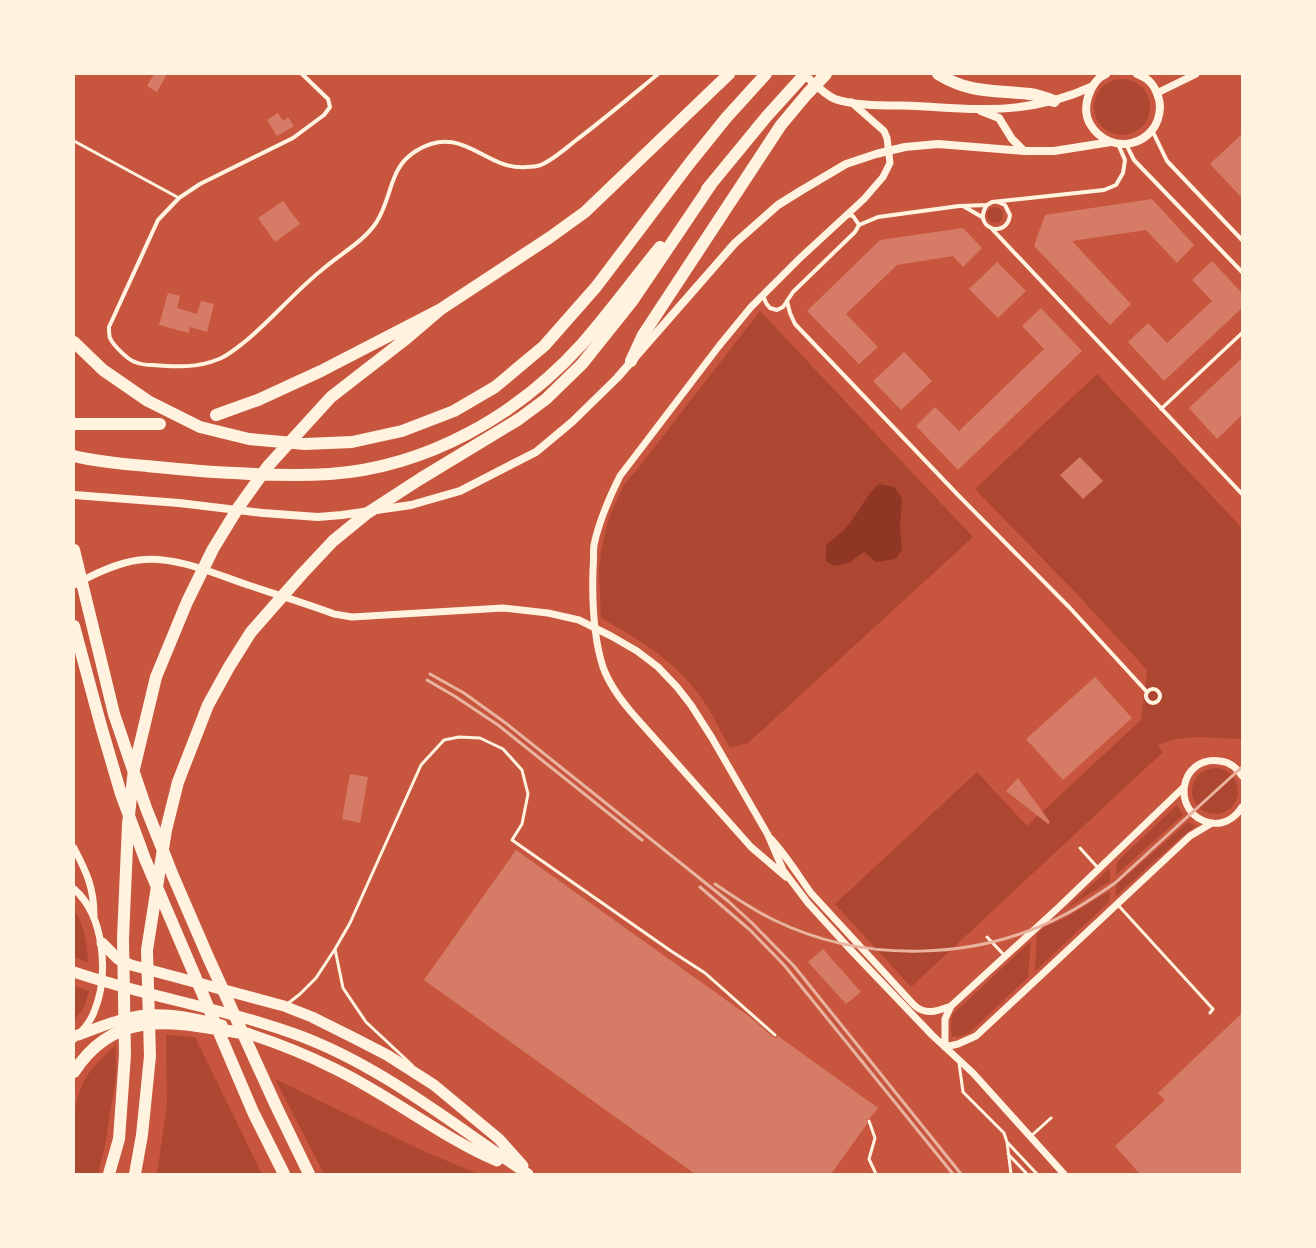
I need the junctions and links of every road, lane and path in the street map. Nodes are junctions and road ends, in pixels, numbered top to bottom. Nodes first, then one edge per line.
1 (302, 74) edge
2 (658, 74) edge
3 (766, 74) edge
4 (804, 74) edge
5 (826, 74) edge
6 (938, 74) edge
7 (1106, 74) edge
8 (1137, 74) edge
9 (1196, 74) edge
10 (728, 75) edge
11 (1091, 87) junction
12 (1157, 93) junction
13 (1054, 100) junction
14 (851, 102) junction
15 (979, 109) junction
16 (1152, 130) junction
17 (74, 141) edge
18 (1118, 144) junction
19 (1024, 151) junction
20 (712, 183) junction
21 (179, 198) junction
22 (998, 202) junction
23 (987, 205) junction
24 (962, 206) junction
25 (845, 215) junction
26 (982, 217) junction
27 (859, 225) junction
28 (992, 229) junction
29 (1242, 240) edge
30 (1242, 272) edge
31 (763, 294) junction
32 (787, 301) junction
33 (441, 309) junction
34 (1242, 333) edge
35 (74, 342) edge
36 (631, 362) junction
37 (1161, 409) junction
38 (216, 416) dead end
39 (74, 424) edge
40 (160, 424) dead end
41 (74, 456) edge
42 (74, 489) edge
43 (1242, 494) edge
44 (74, 495) edge
45 (179, 503) junction
46 (74, 550) edge
47 (74, 585) edge
48 (74, 626) edge
49 (1147, 692) dead end
50 (1242, 775) edge
51 (1184, 787) junction
52 (1242, 807) edge
53 (1212, 823) junction
54 (768, 835) junction
55 (74, 848) edge
56 (1080, 848) dead end
57 (1099, 869) junction
58 (789, 879) junction
59 (74, 889) edge
60 (1117, 904) junction
61 (94, 918) junction
62 (987, 937) dead end
63 (102, 943) junction
64 (335, 949) junction
65 (1005, 956) junction
66 (74, 972) edge
67 (284, 1006) junction
68 (951, 1006) junction
69 (1210, 1013) dead end
70 (251, 1034) junction
71 (775, 1035) dead end
72 (76, 1037) edge
73 (945, 1047) junction
74 (959, 1061) junction
75 (74, 1072) edge
76 (434, 1085) junction
77 (1051, 1118) dead end
78 (868, 1121) dead end
79 (1030, 1137) junction
80 (1007, 1142) junction
81 (1008, 1154) junction
82 (1011, 1172) edge
83 (109, 1174) edge
84 (134, 1174) edge
85 (284, 1174) edge
86 (309, 1174) edge
87 (528, 1174) edge
88 (876, 1174) edge
89 (1014, 1174) edge
90 (1027, 1174) edge
91 (1037, 1174) edge
92 (1064, 1174) edge

1 - 21 street
2 - 21 street
3 - 35 highway
4 - 14 main road
4 - 20 highway
5 - 36 highway
6 - 13 highway
7 - 11 main road
8 - 12 main road
9 - 12 street
10 - 33 highway
11 - 13 main road
11 - 18 main road
12 - 16 main road
13 - 15 main road
14 - 15 main road
14 - 25 street
15 - 19 main road
16 - 18 main road
16 - 29 street
17 - 21 lane
18 - 19 main road
18 - 22 street
18 - 30 street
19 - 36 main road
20 - 41 highway
20 - 84 highway
22 - 23 street
22 - 28 street
23 - 24 street
23 - 26 street
24 - 26 street
24 - 27 street
25 - 27 street
25 - 31 street
26 - 28 street
27 - 32 street
28 - 37 street
31 - 32 street
31 - 58 street
32 - 49 street
33 - 38 highway
33 - 83 highway
34 - 37 street
36 - 45 main road
37 - 43 street
39 - 40 highway
42 - 45 main road
44 - 45 main road
46 - 86 highway
47 - 54 street
48 - 85 highway
50 - 51 street
51 - 53 street
51 - 57 street
52 - 53 street
53 - 60 street
54 - 58 street
54 - 68 street
55 - 61 street
56 - 57 lane
57 - 65 street
58 - 73 street
59 - 61 street
60 - 69 lane
60 - 73 street
61 - 63 street
62 - 65 lane
63 - 67 highway
63 - 72 street
64 - 67 lane
64 - 71 lane
64 - 76 lane
65 - 68 street
66 - 87 highway
67 - 76 highway
68 - 73 street
70 - 72 highway
70 - 75 highway
70 - 87 highway
73 - 74 street
74 - 79 street
74 - 80 lane
76 - 87 highway
77 - 79 lane
78 - 88 lane
79 - 92 street
80 - 81 lane
80 - 91 lane
81 - 82 lane
81 - 90 lane
82 - 89 lane

